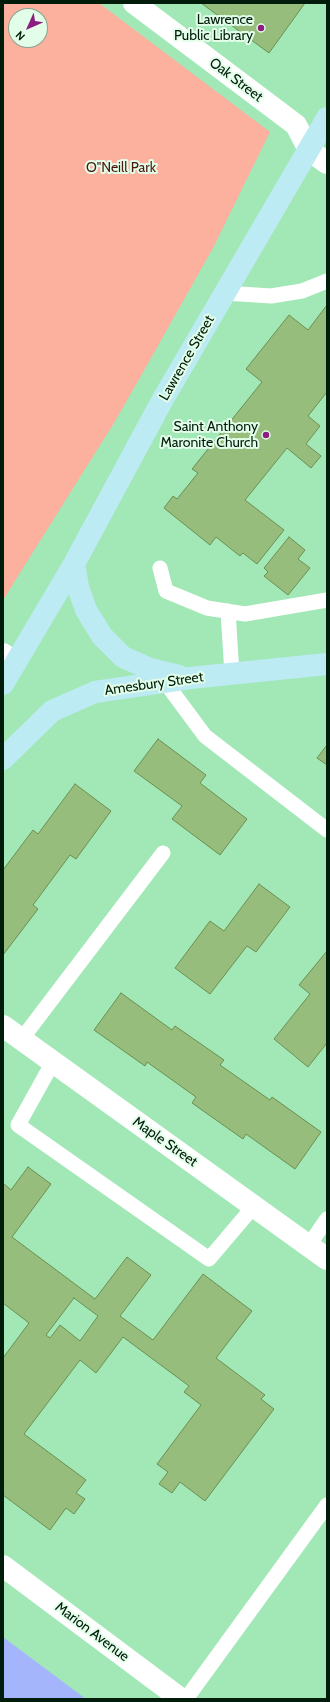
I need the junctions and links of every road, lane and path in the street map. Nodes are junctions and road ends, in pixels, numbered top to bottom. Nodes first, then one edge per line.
1 (134, 3) edge
2 (327, 118) edge
3 (309, 150) junction
4 (327, 164) edge
5 (327, 281) edge
6 (225, 293) junction
7 (74, 564) junction
8 (160, 568) dead end
9 (327, 600) edge
10 (228, 611) junction
11 (9, 658) edge
12 (327, 664) edge
13 (232, 674) junction
14 (190, 678) junction
15 (165, 682) junction
16 (3, 684) edge
17 (3, 759) edge
18 (327, 830) edge
19 (163, 854) dead end
20 (3, 1026) edge
21 (21, 1040) junction
22 (53, 1062) junction
23 (254, 1206) junction
24 (327, 1219) edge
25 (309, 1245) junction
26 (327, 1259) edge
27 (327, 1505) edge
28 (3, 1566) edge
29 (181, 1699) edge
30 (186, 1699) edge

1 - 3 street, Oak Street
2 - 3 main road, Lawrence Street
3 - 4 street
3 - 6 main road, Lawrence Street
5 - 6 lane
6 - 7 main road, Lawrence Street
7 - 11 main road, Lawrence Street
7 - 14 main road
8 - 10 lane
9 - 10 lane
10 - 13 lane
11 - 16 main road, Lawrence Street
12 - 13 main road, Amesbury Street
13 - 14 main road, Amesbury Street
14 - 15 main road, Amesbury Street
15 - 17 main road, Amesbury Street
15 - 18 lane
19 - 21 lane
20 - 21 street, Maple Street
21 - 22 street, Maple Street
22 - 23 street, Maple Street
22 - 23 lane
23 - 25 street, Maple Street
24 - 25 lane
25 - 26 street, Maple Street
27 - 30 lane
28 - 29 street, Marion Avenue

